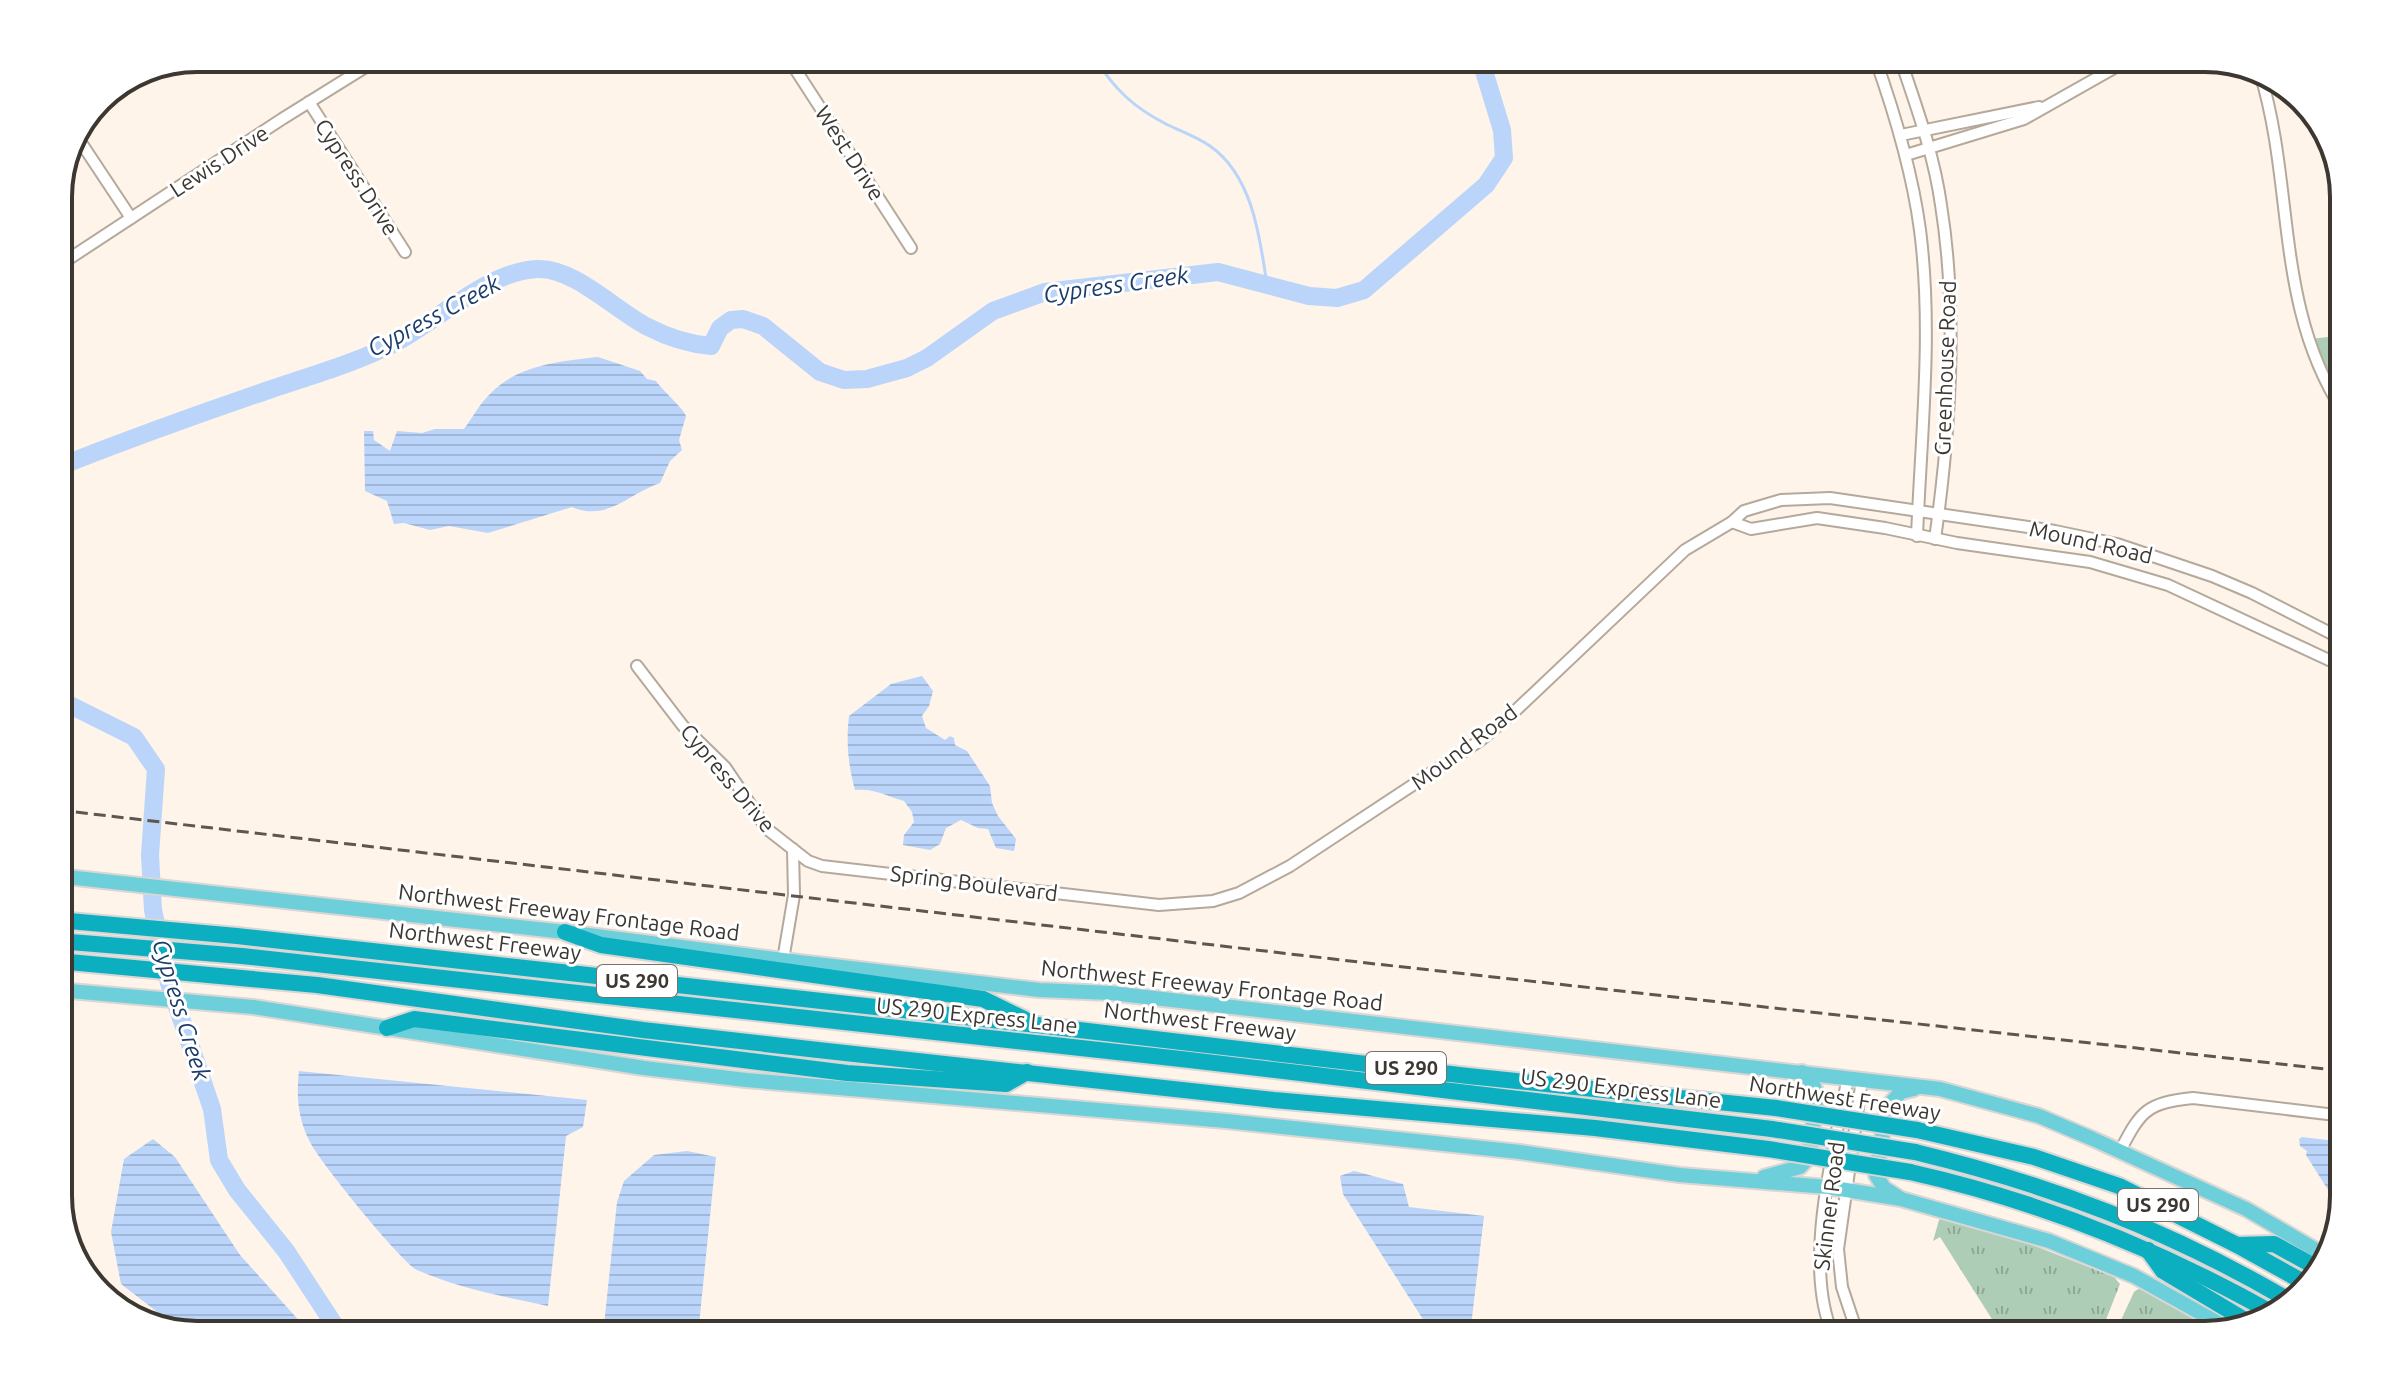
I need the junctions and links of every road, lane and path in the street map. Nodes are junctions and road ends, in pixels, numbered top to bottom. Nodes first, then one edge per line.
1 (357, 72) edge
2 (797, 72) edge
3 (1880, 72) edge
4 (1905, 72) edge
5 (2107, 72) edge
6 (2264, 87) edge
7 (309, 102) junction
8 (2045, 106) junction
9 (1924, 130) junction
10 (1901, 135) junction
11 (83, 146) edge
12 (1929, 148) junction
13 (1906, 155) junction
14 (131, 218) junction
15 (911, 248) dead end
16 (405, 252) dead end
17 (72, 257) edge
18 (2330, 387) edge
19 (1918, 511) junction
20 (1938, 514) junction
21 (1732, 522) junction
22 (1917, 536) junction
23 (1935, 539) junction
24 (2330, 633) edge
25 (2330, 660) edge
26 (637, 666) dead end
27 (793, 849) junction
28 (72, 877) edge
29 (1159, 905) joint
30 (72, 921) edge
31 (565, 932) junction
32 (72, 942) edge
33 (783, 960) junction
34 (72, 962) edge
35 (72, 991) edge
36 (1037, 1025) junction
37 (387, 1028) junction
38 (1027, 1072) junction
39 (1802, 1072) junction
40 (1855, 1078) junction
41 (1922, 1087) junction
42 (2330, 1114) edge
43 (2120, 1151) junction
44 (1756, 1180) junction
45 (1828, 1187) junction
46 (1847, 1190) junction
47 (1901, 1199) junction
48 (2237, 1245) junction
49 (2148, 1249) junction
50 (2317, 1251) edge
51 (2310, 1264) edge
52 (2298, 1279) edge
53 (2280, 1296) edge
54 (2261, 1307) edge
55 (2239, 1316) edge
56 (2214, 1320) edge
57 (1826, 1321) edge
58 (1853, 1321) edge

1 - 7 street, Lewis Drive
2 - 15 street, West Drive
3 - 10 street, Greenhouse Road
4 - 9 street, Greenhouse Road
5 - 8 street
6 - 18 street
7 - 14 street, Lewis Drive
7 - 16 street, Cypress Drive
8 - 9 street
8 - 12 street
9 - 10 street
9 - 12 street, Greenhouse Road
10 - 13 street, Greenhouse Road
11 - 14 street
12 - 13 street
12 - 20 street, Greenhouse Road
13 - 19 street, Greenhouse Road
14 - 17 street, Lewis Drive
19 - 20 street, Mound Road
19 - 21 street, Mound Road
19 - 22 street, Greenhouse Road
20 - 23 street, Greenhouse Road
20 - 24 street, Mound Road
21 - 22 street, Mound Road
21 - 29 street, Mound Road
22 - 23 street, Mound Road
23 - 25 street, Mound Road
26 - 27 street, Cypress Drive
27 - 29 street, Spring Boulevard
27 - 33 street
28 - 31 main road, Northwest Freeway Frontage Road
30 - 36 highway, Northwest Freeway / US 290
31 - 33 main road, Northwest Freeway Frontage Road
31 - 36 highway
32 - 53 highway, US 290 Express Lane, bridge
33 - 39 main road, Northwest Freeway Frontage Road
34 - 38 highway, US 290
35 - 37 main road
36 - 48 highway, Northwest Freeway / US 290, bridge
37 - 38 highway
37 - 44 main road
38 - 49 highway, US 290, bridge
39 - 40 main road, Northwest Freeway Frontage Road
39 - 44 main road
40 - 41 main road, Northwest Freeway Frontage Road
40 - 45 street, Skinner Road
40 - 46 street, Skinner Road
41 - 43 main road, Northwest Freeway Frontage Road
41 - 47 main road
42 - 43 street
43 - 50 main road, Northwest Freeway Frontage Road
44 - 45 main road
45 - 46 main road
45 - 57 street, Skinner Road
46 - 47 main road
46 - 58 street, Skinner Road
47 - 56 main road
48 - 51 highway
48 - 52 highway, Northwest Freeway / US 290
49 - 54 highway, US 290
49 - 55 highway

